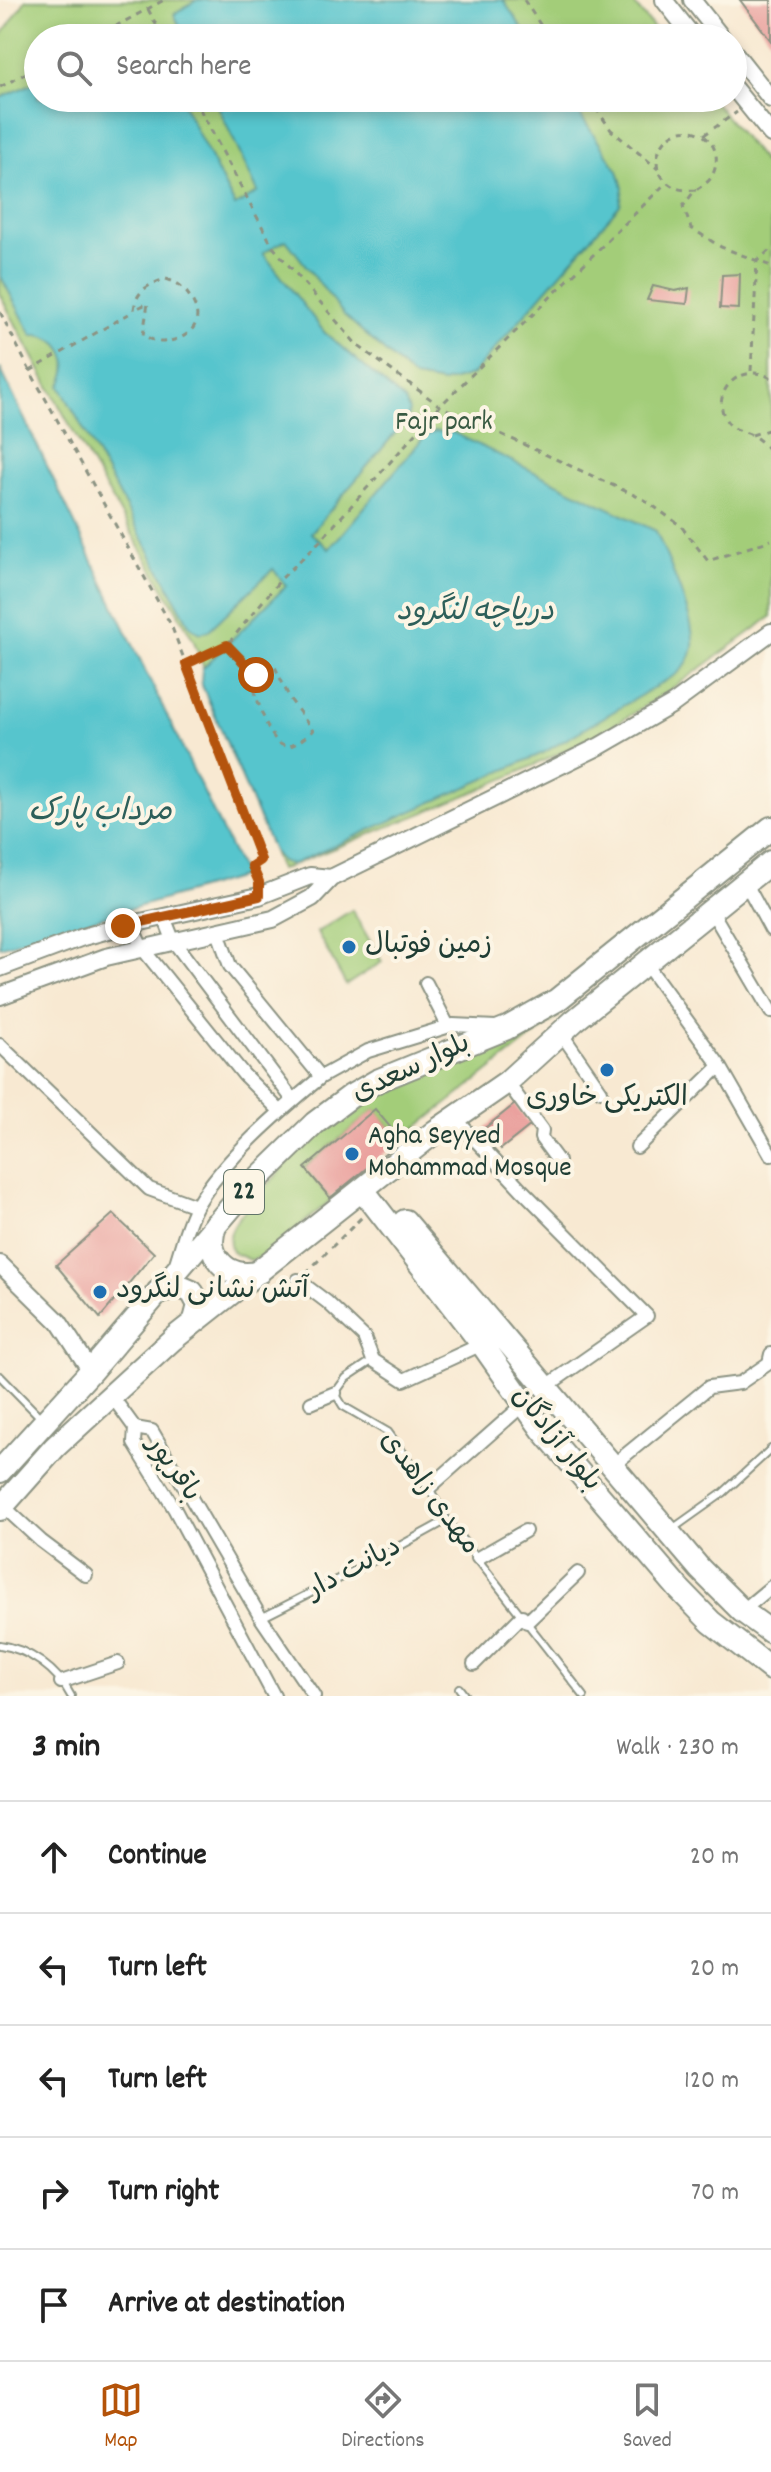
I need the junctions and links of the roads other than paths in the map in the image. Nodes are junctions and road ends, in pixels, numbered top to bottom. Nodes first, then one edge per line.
1 (664, 0) edge
2 (692, 0) edge
3 (683, 24) edge
4 (711, 24) edge
5 (747, 69) edge
6 (771, 99) edge
7 (747, 104) edge
8 (771, 134) edge
9 (771, 632) edge
10 (771, 828) edge
11 (771, 862) edge
12 (331, 878) junction
13 (745, 882) junction
14 (711, 910) junction
15 (164, 917) junction
16 (131, 924) junction
17 (771, 930) edge
18 (218, 932) junction
19 (174, 942) junction
20 (142, 948) junction
21 (646, 964) junction
22 (0, 968) edge
23 (426, 983) dead end
24 (0, 996) edge
25 (771, 1012) edge
26 (448, 1026) junction
27 (507, 1028) junction
28 (561, 1033) junction
29 (0, 1045) edge
30 (720, 1066) junction
31 (321, 1077) junction
32 (507, 1082) junction
33 (601, 1091) dead end
34 (293, 1100) junction
35 (280, 1111) junction
36 (454, 1117) junction
37 (637, 1147) dead end
38 (771, 1155) edge
39 (558, 1161) dead end
40 (370, 1192) junction
41 (196, 1206) junction
42 (217, 1223) junction
43 (0, 1264) edge
44 (259, 1272) junction
45 (298, 1280) road end
46 (164, 1285) junction
47 (190, 1326) junction
48 (482, 1344) junction
49 (771, 1354) edge
50 (373, 1360) junction
51 (91, 1371) junction
52 (0, 1376) edge
53 (544, 1388) junction
54 (335, 1393) junction
55 (111, 1395) junction
56 (311, 1403) dead end
57 (524, 1404) junction
58 (45, 1422) junction
59 (135, 1428) junction
60 (771, 1449) edge
61 (612, 1466) junction
62 (0, 1471) edge
63 (429, 1488) junction
64 (1, 1508) edge
65 (447, 1520) junction
66 (525, 1531) dead end
67 (670, 1531) junction
68 (478, 1558) junction
69 (578, 1573) dead end
70 (86, 1575) dead end
71 (771, 1587) edge
72 (742, 1611) junction
73 (261, 1618) junction
74 (525, 1619) junction
75 (771, 1632) edge
76 (0, 1645) edge
77 (118, 1663) dead end
78 (474, 1664) dead end
79 (771, 1669) edge
80 (61, 1682) junction
81 (459, 1688) dead end
82 (71, 1696) edge
83 (274, 1696) edge
84 (314, 1696) edge
85 (465, 1696) edge
86 (584, 1696) edge

1 - 3 street
2 - 4 street
5 - 6 street
7 - 8 street
9 - 12 street
10 - 27 highway, بلوار سعدی / 22
11 - 13 highway, بلوار سعدی
12 - 15 street
12 - 18 street
13 - 14 highway, بلوار سعدی
13 - 17 street
14 - 21 highway, بلوار سعدی
14 - 25 street
15 - 16 street
15 - 19 street
16 - 20 street
16 - 22 street
18 - 19 street
18 - 31 street
19 - 20 street
19 - 34 street
20 - 24 street
20 - 35 street
21 - 28 highway, بلوار سعدی
21 - 30 street
23 - 26 street
26 - 27 street
26 - 31 street
27 - 42 highway, بلوار سعدی / 22
28 - 32 highway, بلوار سعدی
28 - 33 street
29 - 41 street
30 - 37 street
30 - 38 street
31 - 34 street
32 - 36 highway, بلوار سعدی
32 - 39 street
34 - 35 street
35 - 41 street
36 - 40 highway, بلوار سعدی
36 - 53 street
40 - 44 highway, بلوار سعدی
40 - 48 highway, بلوار آزادگان
40 - 53 highway, بلوار آزادگان
41 - 46 street
42 - 44 highway
42 - 46 highway, بلوار سعدی / 22
43 - 51 street
44 - 47 highway, بلوار سعدی
45 - 50 street
46 - 47 highway
46 - 51 highway, بلوار سعدی / 22
47 - 55 highway, بلوار سعدی
48 - 50 street
48 - 57 highway, بلوار آزادگان
49 - 61 street
50 - 54 lane
51 - 58 highway, بلوار سعدی / 22
52 - 58 lane
53 - 57 highway
53 - 61 highway, بلوار آزادگان
54 - 56 street
54 - 63 lane, مهدی زاهدی
55 - 59 street
55 - 64 highway, بلوار سعدی
57 - 63 street
57 - 79 highway, بلوار آزادگان
58 - 62 highway, بلوار سعدی / 22
59 - 73 street, باقرپور
59 - 83 street, باقرپور
60 - 67 lane
61 - 67 highway, بلوار آزادگان
63 - 65 lane, مهدی زاهدی
64 - 70 street
65 - 68 lane, مهدی زاهدی
65 - 73 lane, دیانت دار
66 - 68 street
67 - 72 highway, بلوار آزادگان
68 - 74 lane, مهدی زاهدی
69 - 74 street
71 - 72 street
72 - 75 highway, بلوار آزادگان
73 - 84 street, باقرپور
74 - 78 street
74 - 86 lane, مهدی زاهدی
76 - 80 lane
77 - 80 street
80 - 82 lane
81 - 85 lane

